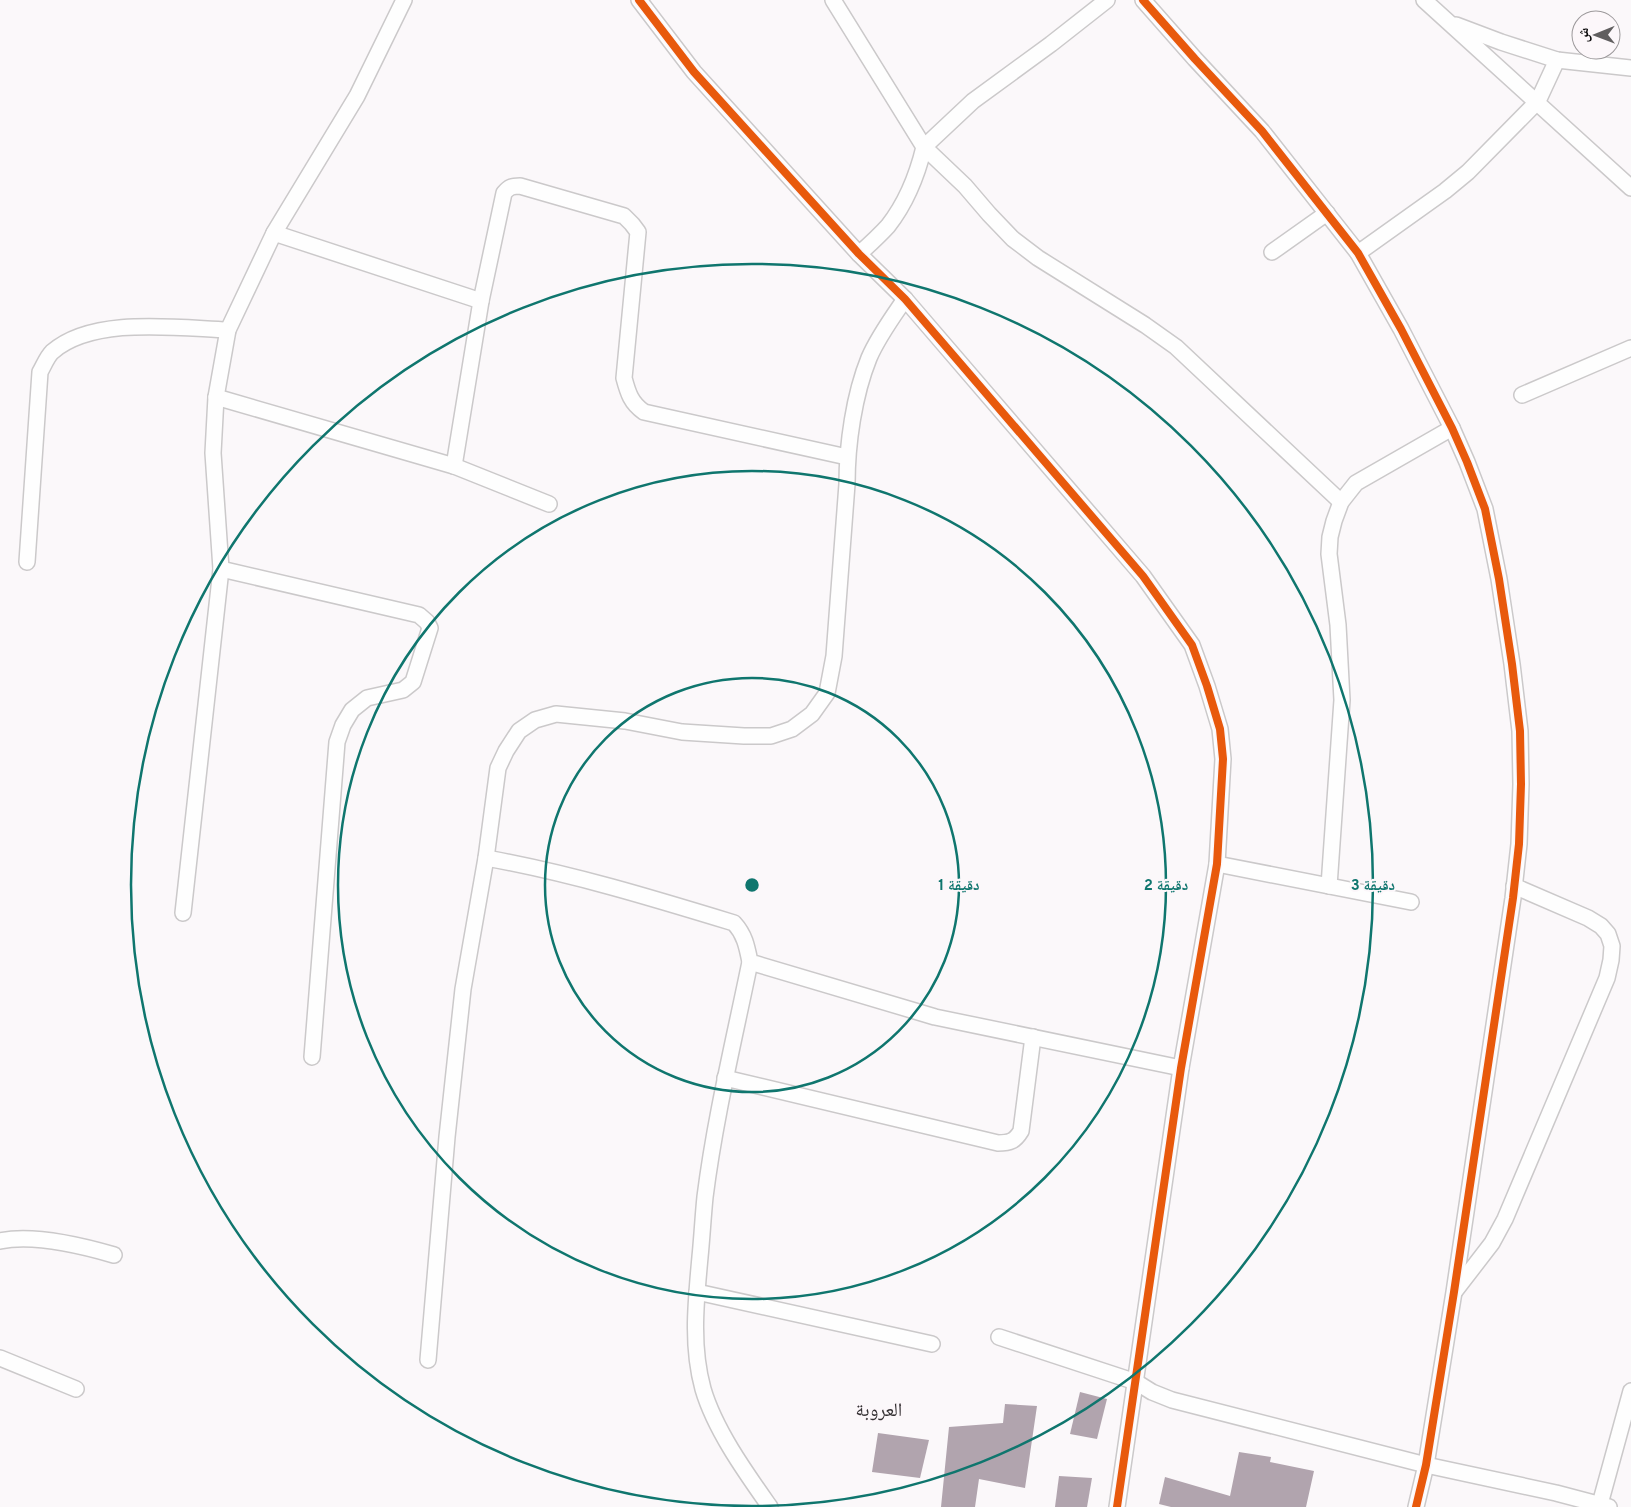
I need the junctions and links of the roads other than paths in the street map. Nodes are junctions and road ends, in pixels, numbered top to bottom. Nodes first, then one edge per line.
1 (404, 0) edge
2 (638, 0) edge
3 (833, 0) edge
4 (1107, 0) edge
5 (1143, 0) edge
6 (1424, 0) edge
7 (1449, 22) junction
8 (1557, 60) junction
9 (1631, 68) edge
10 (1538, 101) junction
11 (924, 148) junction
12 (1631, 188) edge
13 (1327, 213) junction
14 (274, 233) junction
15 (1272, 252) dead end
16 (859, 254) junction
17 (1358, 254) junction
18 (905, 298) junction
19 (481, 301) junction
20 (228, 330) junction
21 (1631, 348) edge
22 (1522, 395) dead end
23 (216, 397) junction
24 (1452, 428) junction
25 (847, 457) junction
26 (454, 466) junction
27 (1341, 502) junction
28 (550, 504) dead end
29 (27, 562) dead end
30 (220, 569) junction
31 (486, 858) junction
32 (1217, 864) junction
33 (1328, 886) junction
34 (1514, 886) junction
35 (1412, 902) dead end
36 (184, 913) dead end
37 (750, 962) junction
38 (1033, 1037) junction
39 (312, 1057) dead end
40 (1181, 1068) junction
41 (725, 1078) junction
42 (0, 1241) edge
43 (114, 1255) dead end
44 (697, 1292) junction
45 (1454, 1292) junction
46 (999, 1337) dead end
47 (932, 1344) dead end
48 (0, 1358) edge
49 (428, 1360) dead end
50 (1136, 1382) junction
51 (76, 1389) dead end
52 (1631, 1392) edge
53 (1426, 1465) junction
54 (1555, 1500) edge
55 (1604, 1506) edge
56 (770, 1507) edge
57 (1117, 1507) edge
58 (1416, 1507) edge

1 - 14 street
2 - 16 street
3 - 11 street
4 - 11 street
5 - 13 street
6 - 7 street
7 - 8 street
7 - 10 street
8 - 9 street
8 - 10 street
10 - 12 street
10 - 17 street
11 - 16 street
11 - 27 street
13 - 15 street
13 - 17 street
14 - 19 street
14 - 20 street
16 - 18 street
17 - 24 street
18 - 25 street
18 - 32 street
19 - 25 street
19 - 26 street
20 - 23 street
20 - 29 street
21 - 22 street
23 - 26 street
23 - 30 street
24 - 27 street
24 - 34 street
25 - 31 street
26 - 28 street
27 - 33 street
30 - 36 street
30 - 39 street
31 - 37 street
31 - 49 street
32 - 33 street
32 - 40 street
33 - 35 street
34 - 45 street
34 - 45 street
37 - 38 street
37 - 41 street
38 - 40 street
38 - 41 street
40 - 50 street
41 - 44 street
42 - 43 street
44 - 47 street
44 - 56 street
45 - 53 street
46 - 50 street
48 - 51 street
50 - 53 street
50 - 57 street
52 - 55 street
53 - 54 street
53 - 58 street
54 - 55 street

